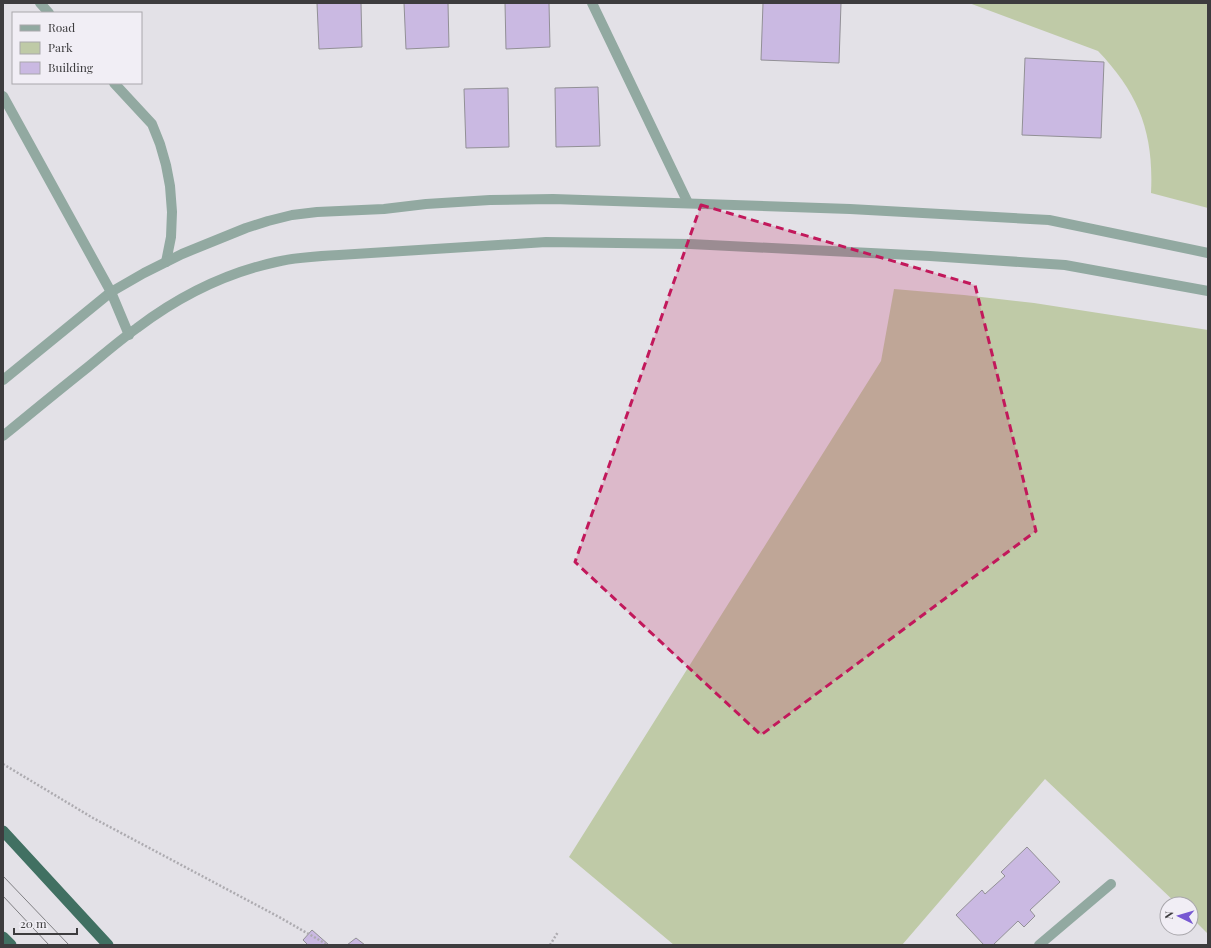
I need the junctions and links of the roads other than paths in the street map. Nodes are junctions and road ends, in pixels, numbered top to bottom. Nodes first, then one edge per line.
1 (40, 3) edge
2 (592, 3) edge
3 (48, 12) edge
4 (115, 84) edge
5 (3, 96) edge
6 (688, 203) junction
7 (1208, 253) edge
8 (166, 262) junction
9 (111, 292) junction
10 (1208, 292) edge
11 (128, 334) junction
12 (3, 380) edge
13 (3, 436) edge
14 (3, 831) edge
15 (1111, 884) dead end
16 (3, 937) edge
17 (11, 945) edge
18 (108, 945) edge
19 (1039, 945) edge

1 - 3 street
2 - 6 street
4 - 8 street
5 - 9 street
6 - 7 street
6 - 8 street
8 - 9 street
9 - 11 street
9 - 12 street
10 - 11 street
11 - 13 street
14 - 18 highway
15 - 19 street
16 - 17 highway

